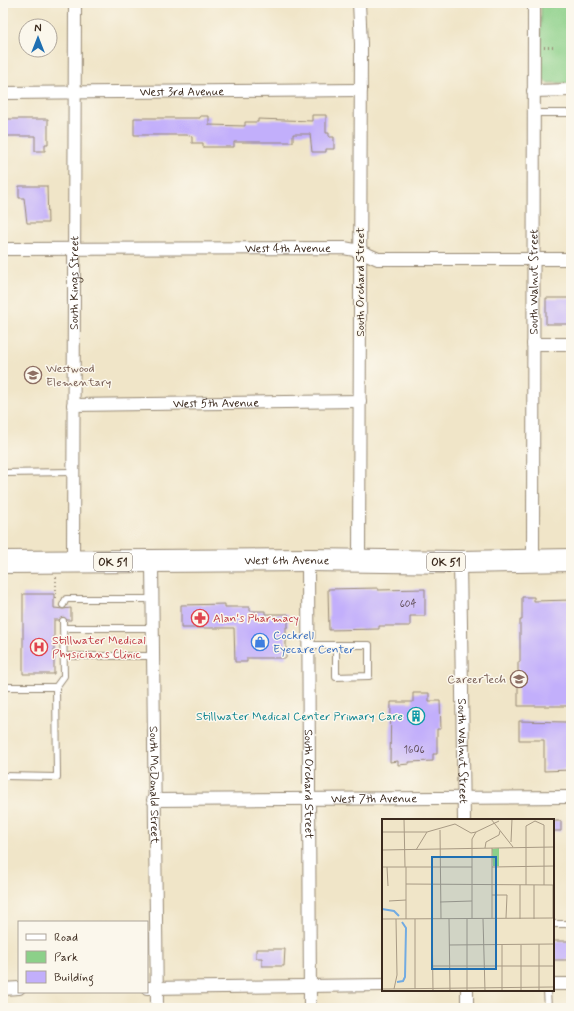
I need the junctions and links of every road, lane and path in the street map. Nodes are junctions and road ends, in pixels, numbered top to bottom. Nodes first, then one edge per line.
1 (75, 3) edge
2 (358, 3) edge
3 (534, 3) edge
4 (361, 90) junction
5 (571, 90) edge
6 (533, 91) junction
7 (74, 92) junction
8 (3, 93) edge
9 (533, 113) junction
10 (571, 113) edge
11 (73, 248) junction
12 (3, 249) edge
13 (360, 251) junction
14 (533, 258) junction
15 (571, 259) edge
16 (533, 344) junction
17 (571, 344) edge
18 (360, 401) junction
19 (73, 405) junction
20 (72, 472) junction
21 (3, 473) edge
22 (308, 560) junction
23 (359, 560) junction
24 (533, 560) junction
25 (571, 560) edge
26 (3, 562) edge
27 (73, 562) junction
28 (152, 562) junction
29 (460, 562) junction
30 (55, 576) dead end
31 (152, 599) junction
32 (56, 604) dead end
33 (63, 605) dead end
34 (63, 621) dead end
35 (63, 628) junction
36 (152, 628) junction
37 (308, 645) junction
38 (336, 645) junction
39 (64, 656) junction
40 (152, 656) junction
41 (56, 686) junction
42 (3, 688) edge
43 (3, 776) edge
44 (571, 796) edge
45 (463, 797) junction
46 (153, 800) junction
47 (310, 800) junction
48 (464, 819) edge
49 (554, 924) edge
50 (571, 924) edge
51 (382, 984) edge
52 (554, 984) edge
53 (571, 984) edge
54 (310, 985) junction
55 (18, 988) edge
56 (152, 988) edge
57 (3, 989) edge
58 (467, 991) edge
59 (547, 991) edge
60 (157, 1008) edge
61 (310, 1008) edge
62 (467, 1008) edge
63 (548, 1008) edge

1 - 7 street, South Kings Street
2 - 4 street, South Orchard Street
3 - 6 street, South Walnut Street
4 - 7 street, West 3rd Avenue
4 - 13 street, South Orchard Street
5 - 6 street
6 - 9 street, South Walnut Street
7 - 8 street, West 3rd Avenue
7 - 11 street, South Kings Street
9 - 10 lane
9 - 14 street, South Walnut Street
11 - 12 street, West 4th Avenue
11 - 13 street, West 4th Avenue
11 - 19 street, South Kings Street
13 - 14 street, West 4th Avenue
13 - 18 street, South Orchard Street
14 - 15 street, West 4th Avenue
14 - 16 street, South Walnut Street
16 - 17 street
16 - 24 street, South Walnut Street
18 - 19 street, West 5th Avenue
18 - 23 street, South Orchard Street
19 - 20 street, South Kings Street
20 - 21 lane
20 - 27 street, South Kings Street
22 - 23 highway, West 6th Avenue / OK 51
22 - 28 highway, West 6th Avenue / OK 51
22 - 37 street, South Orchard Street
23 - 29 highway, West 6th Avenue / OK 51
24 - 25 highway, West 6th Avenue / OK 51
24 - 29 highway, West 6th Avenue / OK 51
26 - 27 highway, West 6th Avenue / OK 51
27 - 28 highway, West 6th Avenue / OK 51
28 - 31 street, South McDonald Street
29 - 45 street, South Walnut Street
30 - 32 path
31 - 33 lane
31 - 36 street, South McDonald Street
34 - 35 lane
35 - 36 lane
35 - 39 lane
36 - 40 street, South McDonald Street
37 - 38 lane
37 - 47 street, South Orchard Street
38 - 38 lane
39 - 40 lane
39 - 41 lane
40 - 46 street, South McDonald Street
41 - 42 lane
41 - 43 lane
44 - 45 street, West 7th Avenue
45 - 47 street, West 7th Avenue
45 - 48 street, South Walnut Street
46 - 47 street, West 7th Avenue
46 - 56 street, South McDonald Street
47 - 54 street, South Orchard Street
49 - 50 lane
51 - 54 street
52 - 53 street
54 - 56 street
54 - 61 street, South Orchard Street
55 - 57 street
56 - 60 street, South McDonald Street
58 - 62 street
59 - 63 lane

